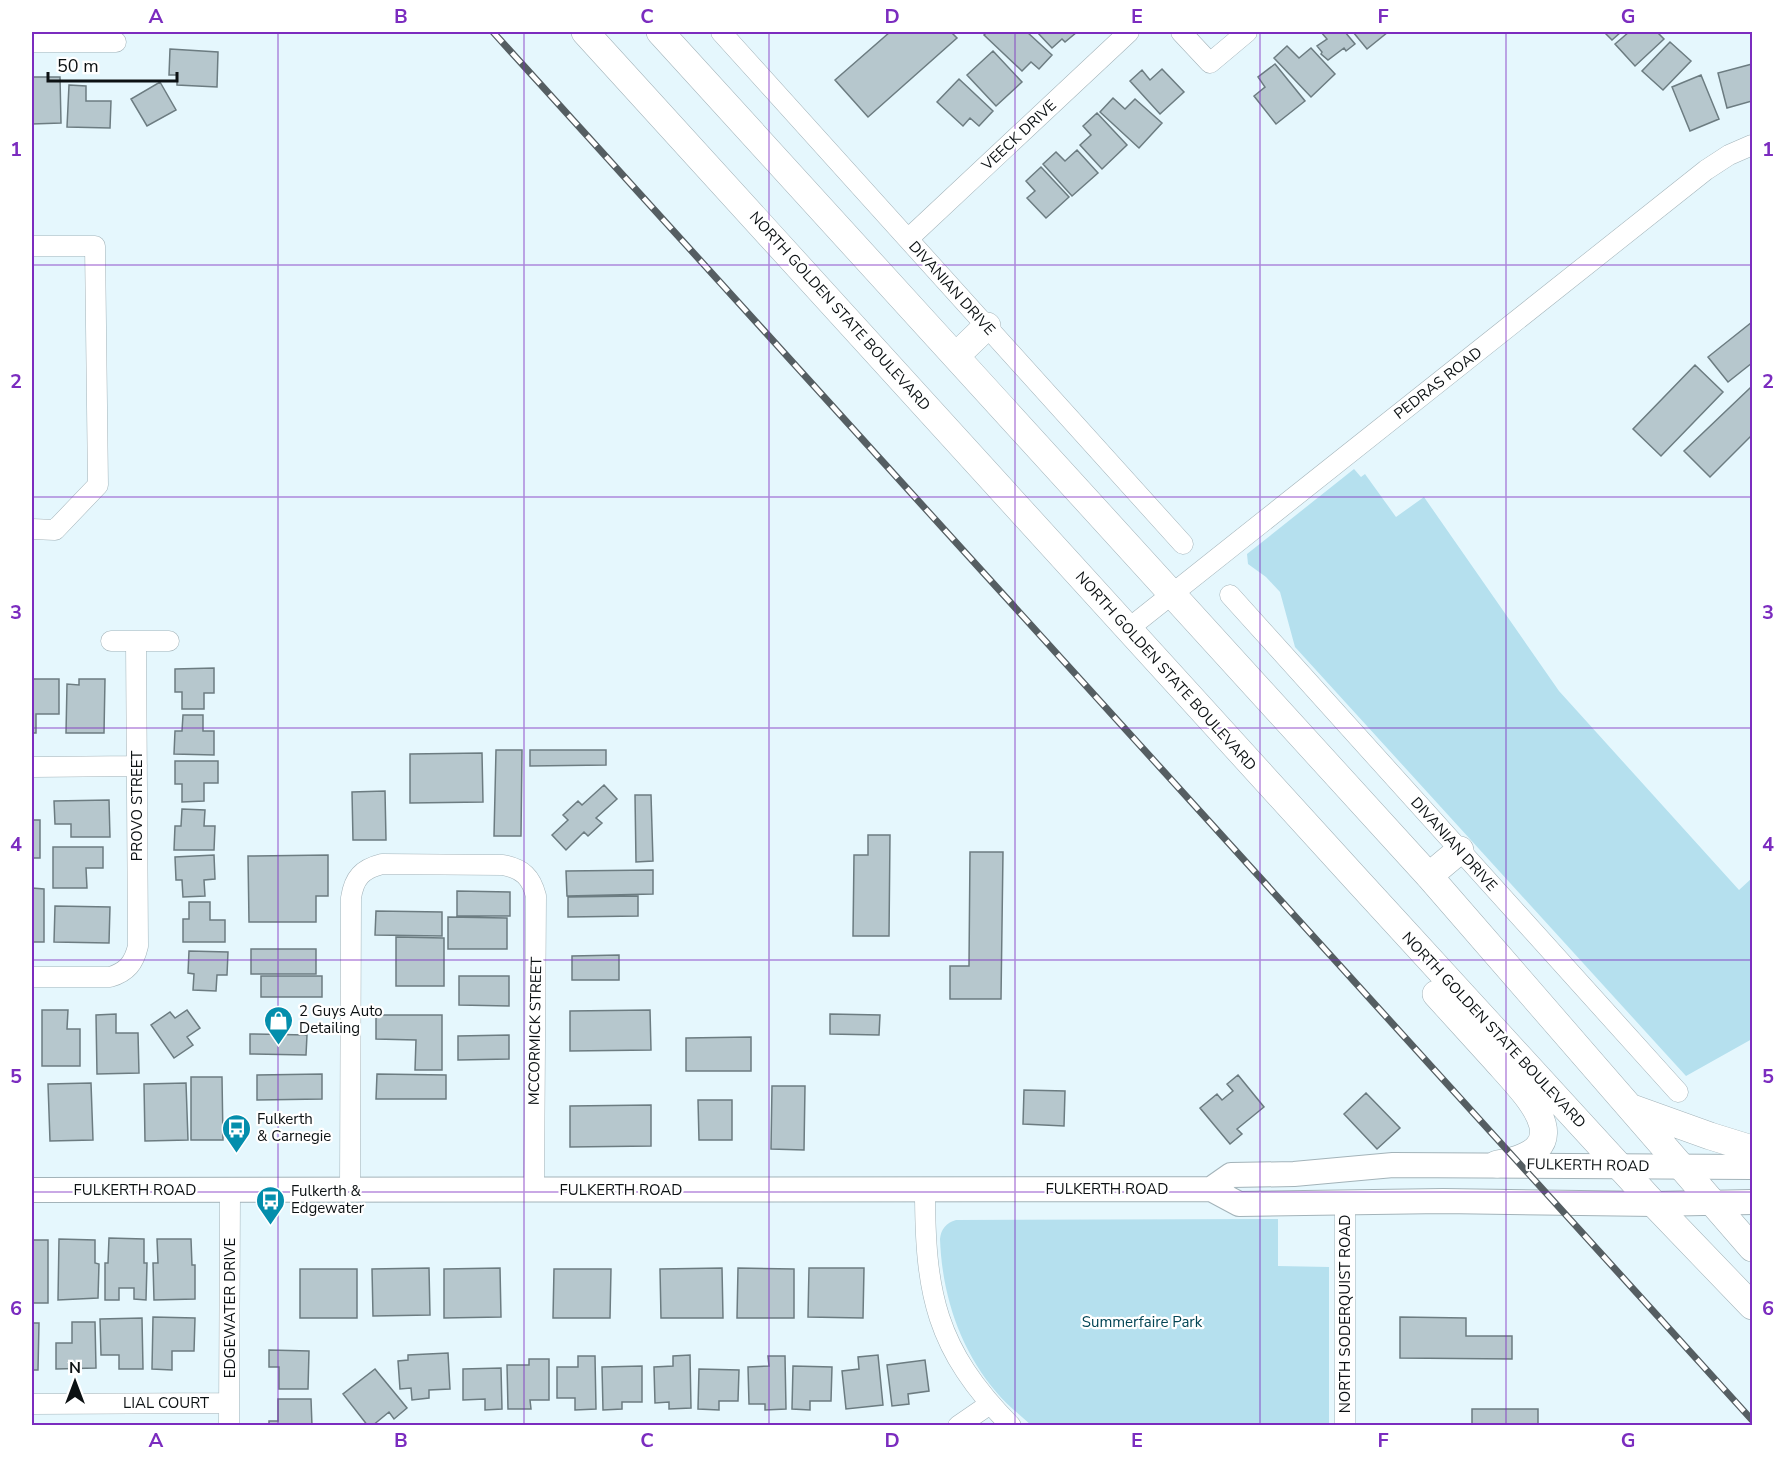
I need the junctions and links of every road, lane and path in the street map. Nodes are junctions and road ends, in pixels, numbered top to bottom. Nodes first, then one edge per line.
1 (585, 32) edge
2 (721, 32) edge
3 (1129, 32) edge
4 (1181, 32) edge
5 (1247, 32) edge
6 (669, 35) edge
7 (32, 42) edge
8 (116, 42) dead end
9 (1752, 145) edge
10 (908, 239) junction
11 (32, 246) edge
12 (987, 326) junction
13 (956, 356) junction
14 (32, 529) edge
15 (1183, 544) dead end
16 (1173, 593) junction
17 (1230, 595) dead end
18 (1128, 629) junction
19 (111, 640) dead end
20 (136, 641) junction
21 (169, 641) dead end
22 (137, 766) junction
23 (32, 767) edge
24 (1460, 850) junction
25 (1429, 876) junction
26 (1357, 880) junction
27 (32, 977) edge
28 (1678, 1092) dead end
29 (1631, 1107) junction
30 (1752, 1149) edge
31 (1497, 1164) junction
32 (1619, 1165) junction
33 (1681, 1167) junction
34 (1752, 1167) edge
35 (925, 1189) junction
36 (1211, 1189) junction
37 (32, 1190) edge
38 (230, 1190) junction
39 (350, 1190) junction
40 (534, 1190) junction
41 (1752, 1202) edge
42 (1345, 1203) junction
43 (1654, 1204) junction
44 (1712, 1204) junction
45 (1752, 1248) edge
46 (1752, 1306) edge
47 (229, 1403) junction
48 (32, 1404) edge
49 (990, 1404) junction
50 (229, 1425) edge
51 (958, 1425) edge
52 (1011, 1425) edge
53 (1345, 1425) edge

1 - 18 main road, NORTH GOLDEN STATE BOULEVARD
2 - 10 street, DIVANIAN DRIVE
3 - 10 street, VEECK DRIVE
4 - 5 street
6 - 13 main road
7 - 8 street
9 - 16 street, PEDRAS ROAD
10 - 12 street, DIVANIAN DRIVE
11 - 14 street
12 - 13 main road
12 - 15 street, DIVANIAN DRIVE
13 - 16 main road
16 - 18 street, PEDRAS ROAD
16 - 25 main road
17 - 24 street, DIVANIAN DRIVE
18 - 26 main road, NORTH GOLDEN STATE BOULEVARD
19 - 20 street
20 - 21 street
20 - 22 street, PROVO STREET
22 - 23 street
22 - 27 street, PROVO STREET
24 - 25 main road
24 - 28 street, DIVANIAN DRIVE
25 - 29 main road
26 - 31 main road
26 - 32 main road, NORTH GOLDEN STATE BOULEVARD
29 - 30 main road
29 - 33 main road
31 - 32 street, FULKERTH ROAD
31 - 36 street, FULKERTH ROAD
32 - 33 street, FULKERTH ROAD
32 - 43 main road, NORTH GOLDEN STATE BOULEVARD
33 - 34 street, FULKERTH ROAD
33 - 44 main road
35 - 36 street, FULKERTH ROAD
35 - 40 street, FULKERTH ROAD
35 - 49 street
36 - 42 street, FULKERTH ROAD
37 - 38 street, FULKERTH ROAD
38 - 39 street, FULKERTH ROAD
38 - 47 street, EDGEWATER DRIVE
39 - 40 street, FULKERTH ROAD
39 - 40 street, MCCORMICK STREET
41 - 44 street, FULKERTH ROAD
42 - 43 street, FULKERTH ROAD
42 - 53 street, NORTH SODERQUIST ROAD
43 - 44 street, FULKERTH ROAD
43 - 46 main road, NORTH GOLDEN STATE BOULEVARD
44 - 45 main road
47 - 48 street, LIAL COURT
47 - 50 street, EDGEWATER DRIVE
49 - 51 street
49 - 52 street

